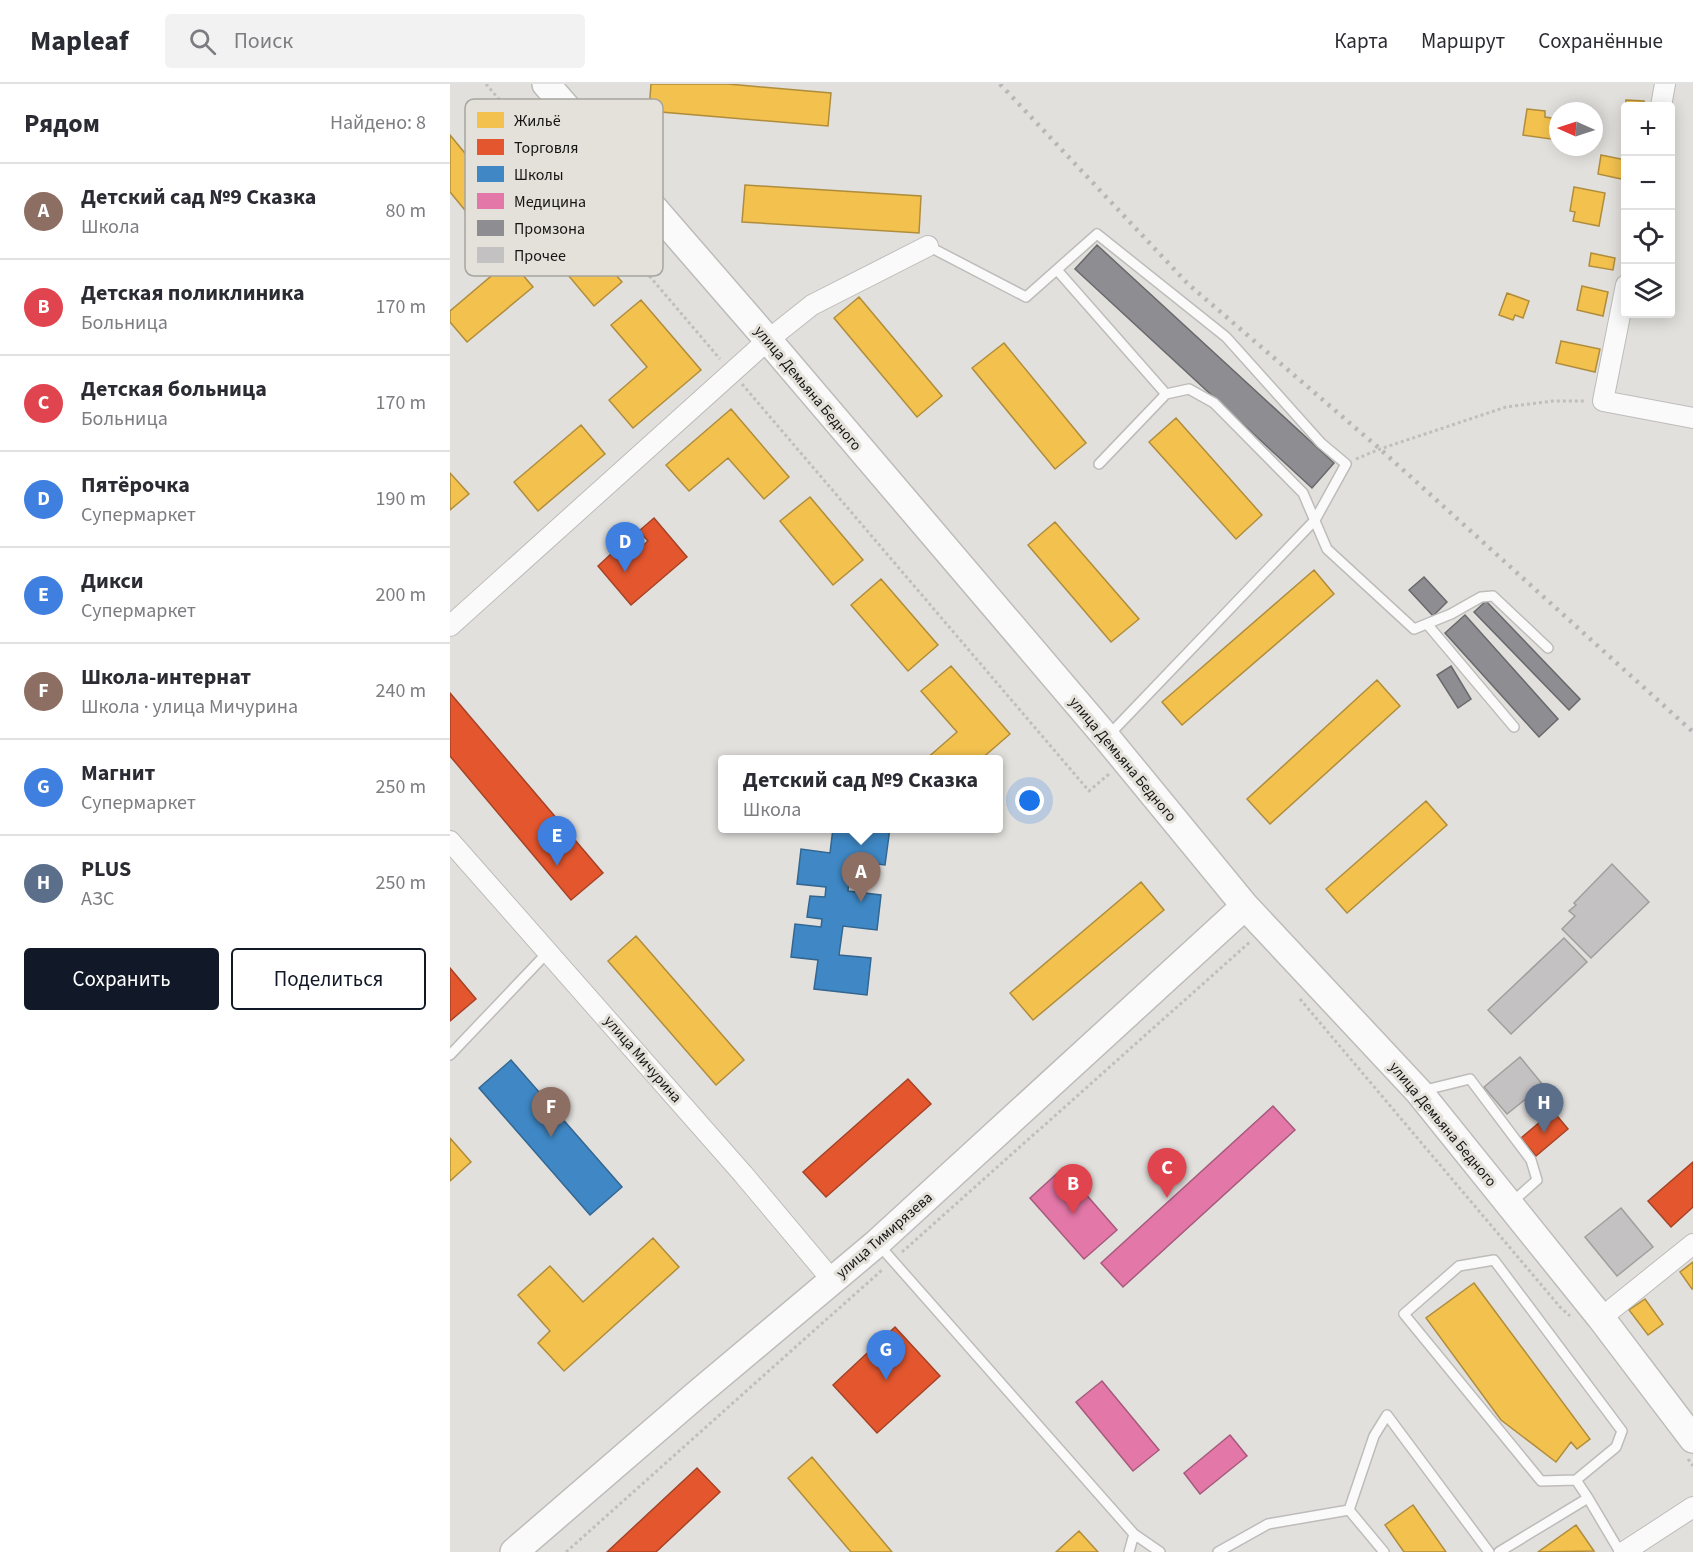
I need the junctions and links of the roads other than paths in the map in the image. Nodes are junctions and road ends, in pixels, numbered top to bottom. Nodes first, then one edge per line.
1 (546, 84) edge
2 (1665, 84) edge
3 (559, 99) edge
4 (1662, 102) edge
5 (663, 219) edge
6 (928, 246) joint
7 (1057, 270) junction
8 (1621, 310) edge
9 (768, 340) junction
10 (1166, 394) junction
11 (1693, 418) edge
12 (1099, 464) dead end
13 (1315, 520) junction
14 (1427, 624) junction
15 (450, 626) edge
16 (1548, 648) dead end
17 (1514, 728) dead end
18 (1107, 738) junction
19 (450, 841) edge
20 (1239, 912) junction
21 (548, 952) junction
22 (450, 1055) edge
23 (1419, 1092) junction
24 (1509, 1205) junction
25 (1693, 1244) edge
26 (885, 1252) junction
27 (832, 1280) junction
28 (1589, 1320) junction
29 (1690, 1448) edge
30 (1576, 1480) junction
31 (1588, 1498) junction
32 (1693, 1507) edge
33 (1349, 1510) junction
34 (1134, 1534) junction
35 (514, 1552) edge
36 (1129, 1552) edge
37 (1160, 1552) edge
38 (1218, 1552) edge
39 (1384, 1552) edge
40 (1489, 1552) edge
41 (1499, 1552) edge
42 (1622, 1552) edge

1 - 3 main road, улица Демьяна Бедного
2 - 4 street
5 - 9 main road, улица Демьяна Бедного
6 - 7 lane
6 - 9 street
7 - 10 lane
7 - 13 lane
8 - 11 street
9 - 15 street
9 - 18 main road, улица Демьяна Бедного
10 - 12 lane
10 - 13 lane
13 - 14 lane
13 - 18 lane
14 - 16 lane
14 - 17 lane
18 - 20 main road, улица Демьяна Бедного
19 - 21 street, улица Мичурина
20 - 23 main road, улица Демьяна Бедного
20 - 26 main road, улица Тимирязева
21 - 22 lane
21 - 27 street, улица Мичурина
23 - 24 main road, улица Демьяна Бедного
23 - 24 lane
24 - 28 main road, улица Демьяна Бедного
25 - 28 street
26 - 27 main road, улица Тимирязева
26 - 34 lane
27 - 35 main road, улица Тимирязева
28 - 29 main road, улица Демьяна Бедного
30 - 30 lane
30 - 31 lane
31 - 41 lane
31 - 42 lane
32 - 42 street
33 - 38 lane
33 - 39 lane
33 - 40 lane
34 - 36 lane
34 - 37 lane

